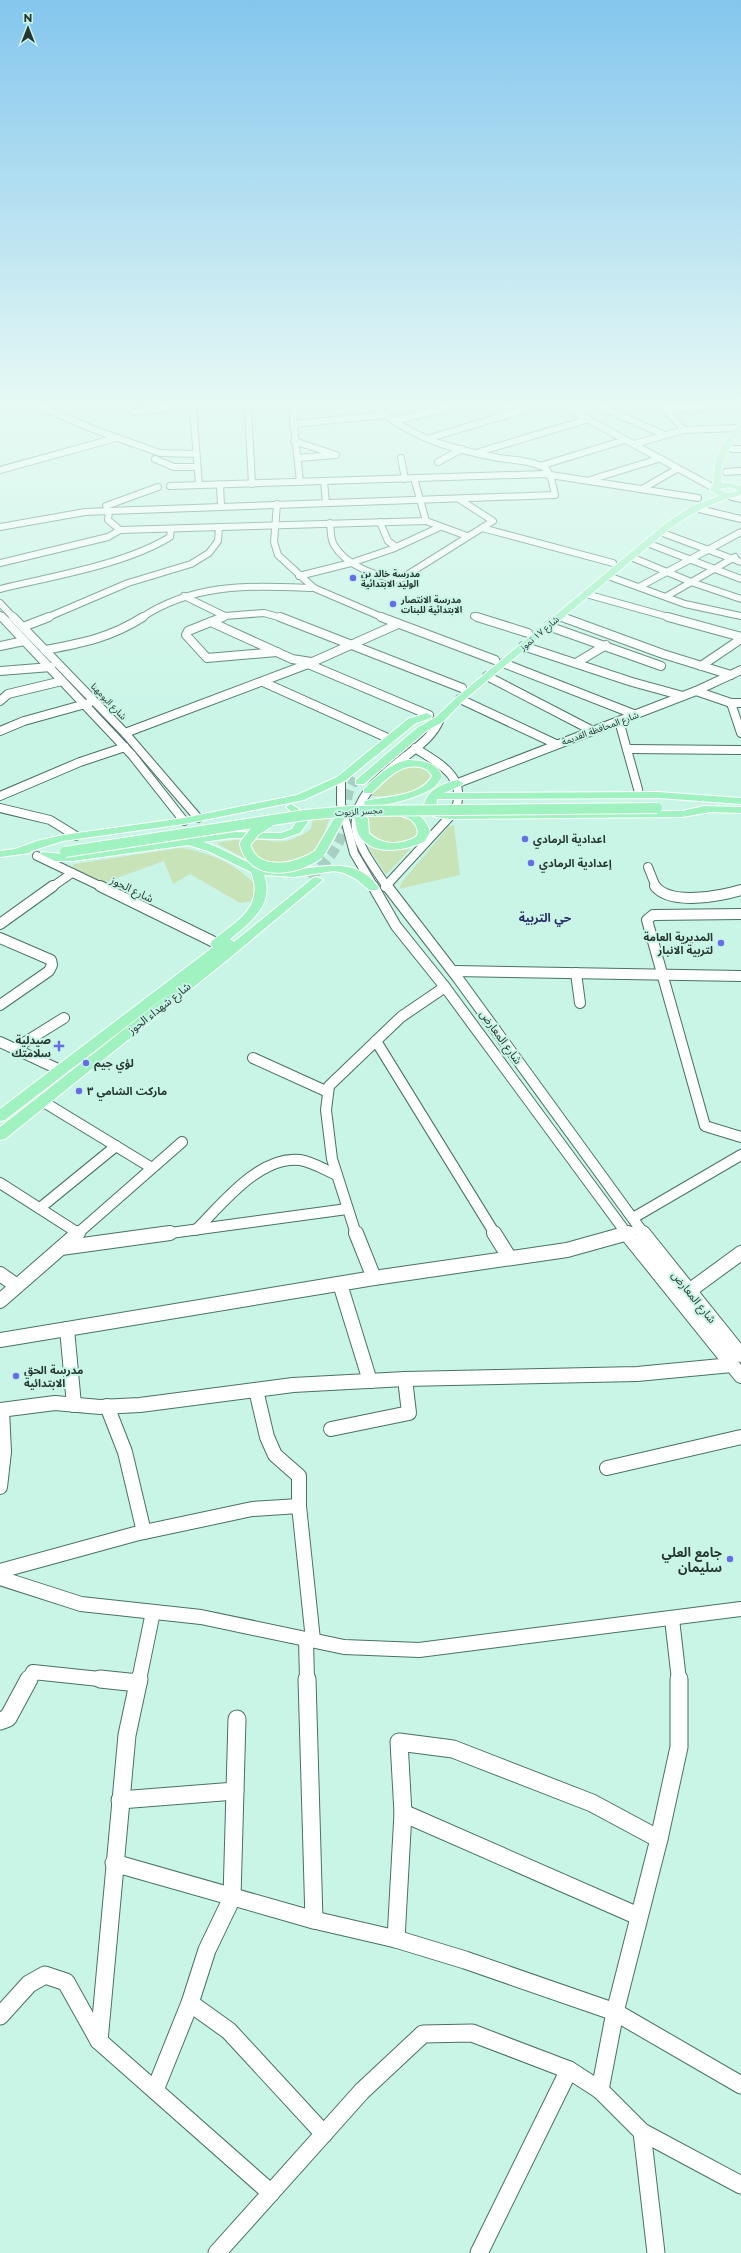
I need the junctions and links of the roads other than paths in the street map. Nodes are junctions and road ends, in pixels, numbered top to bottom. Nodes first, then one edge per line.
1 (80, 513) edge
2 (109, 513) edge
3 (277, 513) edge
4 (423, 513) edge
5 (480, 513) edge
6 (674, 513) edge
7 (688, 513) edge
8 (716, 513) edge
9 (741, 519) edge
10 (426, 521) junction
11 (380, 522) junction
12 (330, 523) junction
13 (276, 525) junction
14 (440, 526) junction
15 (0, 527) edge
16 (219, 527) junction
17 (482, 528) junction
18 (171, 529) junction
19 (120, 530) junction
20 (660, 532) junction
21 (741, 532) edge
22 (467, 536) junction
23 (647, 543) junction
24 (396, 547) junction
25 (706, 550) junction
26 (741, 554) edge
27 (631, 557) junction
28 (732, 559) junction
29 (687, 560) junction
30 (741, 562) edge
31 (0, 563) edge
32 (351, 563) junction
33 (613, 563) junction
34 (713, 570) junction
35 (665, 571) junction
36 (299, 576) junction
37 (608, 576) junction
38 (741, 579) edge
39 (691, 582) junction
40 (639, 587) junction
41 (314, 588) junction
42 (0, 589) edge
43 (586, 594) junction
44 (184, 596) junction
45 (666, 596) junction
46 (741, 599) edge
47 (0, 603) edge
48 (0, 615) edge
49 (225, 616) junction
50 (474, 616) dead end
51 (560, 616) junction
52 (741, 616) edge
53 (211, 622) junction
54 (398, 624) junction
55 (548, 626) junction
56 (23, 627) junction
57 (528, 633) junction
58 (741, 638) edge
59 (24, 641) junction
60 (351, 645) junction
61 (606, 645) junction
62 (0, 646) edge
63 (523, 646) junction
64 (45, 650) junction
65 (277, 652) junction
66 (499, 662) junction
67 (310, 663) junction
68 (576, 663) junction
69 (661, 666) dead end
70 (702, 666) junction
71 (51, 667) junction
72 (741, 670) edge
73 (0, 671) edge
74 (731, 675) junction
75 (487, 676) junction
76 (62, 681) junction
77 (263, 682) junction
78 (474, 682) junction
79 (462, 688) junction
80 (696, 691) junction
81 (683, 696) junction
82 (460, 699) junction
83 (0, 701) edge
84 (95, 702) junction
85 (731, 703) junction
86 (741, 703) edge
87 (84, 704) junction
88 (636, 715) junction
89 (428, 716) junction
90 (440, 719) junction
91 (619, 721) junction
92 (0, 731) edge
93 (593, 731) junction
94 (125, 733) junction
95 (741, 733) edge
96 (390, 739) junction
97 (556, 744) junction
98 (125, 747) junction
99 (415, 748) junction
100 (627, 749) junction
101 (741, 750) edge
102 (341, 779) junction
103 (458, 783) junction
104 (638, 789) dead end
105 (368, 792) junction
106 (429, 792) junction
107 (0, 796) edge
108 (179, 796) junction
109 (460, 796) junction
110 (167, 800) junction
111 (741, 801) edge
112 (369, 803) junction
113 (274, 804) junction
114 (656, 805) junction
115 (0, 808) edge
116 (393, 809) junction
117 (712, 809) junction
118 (741, 810) edge
119 (343, 812) junction
120 (357, 812) junction
121 (451, 816) junction
122 (198, 818) junction
123 (283, 818) junction
124 (184, 821) junction
125 (76, 836) junction
126 (157, 845) junction
127 (65, 848) junction
128 (17, 852) junction
129 (0, 854) edge
130 (42, 855) junction
131 (0, 861) edge
132 (648, 867) dead end
133 (256, 870) junction
134 (72, 873) junction
135 (358, 874) junction
136 (314, 879) tunnel mouth
137 (385, 887) junction
138 (373, 888) junction
139 (741, 890) edge
140 (741, 914) edge
141 (0, 924) edge
142 (414, 924) junction
143 (396, 926) junction
144 (0, 938) edge
145 (216, 944) junction
146 (198, 971) junction
147 (452, 971) junction
148 (576, 973) junction
149 (661, 975) junction
150 (741, 976) edge
151 (445, 987) junction
152 (1, 1003) edge
153 (580, 1003) dead end
154 (64, 1018) dead end
155 (376, 1041) junction
156 (0, 1042) edge
157 (14, 1049) junction
158 (253, 1058) dead end
159 (65, 1066) junction
160 (82, 1069) junction
161 (328, 1092) junction
162 (42, 1101) junction
163 (0, 1116) edge
164 (0, 1135) edge
165 (741, 1137) edge
166 (182, 1142) dead end
167 (116, 1146) junction
168 (741, 1155) edge
169 (152, 1168) junction
170 (337, 1175) junction
171 (0, 1183) edge
172 (40, 1208) junction
173 (347, 1209) junction
174 (637, 1223) junction
175 (196, 1230) junction
176 (78, 1233) junction
177 (627, 1234) junction
178 (61, 1248) junction
179 (741, 1253) edge
180 (509, 1257) junction
181 (0, 1274) edge
182 (374, 1278) junction
183 (340, 1284) junction
184 (18, 1286) junction
185 (689, 1291) junction
186 (0, 1301) edge
187 (67, 1329) junction
188 (0, 1340) edge
189 (741, 1355) edge
190 (732, 1365) junction
191 (741, 1376) edge
192 (405, 1379) junction
193 (370, 1381) junction
194 (256, 1390) junction
195 (74, 1405) junction
196 (107, 1406) junction
197 (1, 1410) edge
198 (331, 1429) dead end
199 (741, 1437) edge
200 (607, 1468) dead end
201 (0, 1487) edge
202 (299, 1506) junction
203 (144, 1532) junction
204 (0, 1571) edge
205 (0, 1578) edge
206 (741, 1609) edge
207 (153, 1612) junction
208 (672, 1619) junction
209 (310, 1639) junction
210 (138, 1683) junction
211 (237, 1719) dead end
212 (0, 1721) edge
213 (235, 1791) junction
214 (120, 1800) junction
215 (403, 1813) junction
216 (660, 1839) junction
217 (114, 1863) junction
218 (232, 1898) junction
219 (638, 1916) junction
220 (314, 1920) junction
221 (396, 1939) junction
222 (190, 2003) junction
223 (615, 2012) junction
224 (0, 2016) edge
225 (99, 2041) junction
226 (569, 2070) junction
227 (741, 2085) edge
228 (155, 2090) junction
229 (600, 2090) junction
230 (642, 2132) junction
231 (324, 2134) junction
232 (741, 2185) edge
233 (271, 2193) junction
234 (217, 2253) edge
235 (479, 2253) edge
236 (656, 2253) edge

1 - 15 street
2 - 19 street
3 - 13 street
4 - 10 street
5 - 17 street
6 - 33 main road, شارع ١٧ تموز
7 - 20 main road, شارع ١٧ تموز
8 - 9 street
10 - 11 street
10 - 14 street
11 - 12 street
11 - 24 street
12 - 13 street
12 - 32 street
13 - 16 street
13 - 36 street
14 - 22 street
14 - 24 street
16 - 18 street
16 - 56 street
17 - 22 street
17 - 33 street
18 - 19 street
18 - 42 street
19 - 31 street
20 - 23 main road, شارع ١٧ تموز
20 - 25 street
21 - 25 street
22 - 32 street
23 - 27 main road, شارع ١٧ تموز
23 - 29 street
24 - 32 street
25 - 28 street
25 - 29 street
26 - 28 street
27 - 35 street
27 - 37 main road, شارع ١٧ تموز
28 - 30 street
28 - 34 street
29 - 34 street
29 - 35 street
32 - 36 street
33 - 57 main road, شارع ١٧ تموز
34 - 38 street
34 - 39 street
35 - 39 street
35 - 40 street
36 - 41 street
37 - 40 street
37 - 43 main road, شارع ١٧ تموز
39 - 45 street
39 - 46 street
40 - 45 street
41 - 44 street
41 - 54 street
43 - 51 main road, شارع ١٧ تموز
43 - 58 street
44 - 49 street
44 - 64 street
45 - 52 street
47 - 56 street, شارع البومهنا
48 - 59 street, شارع البومهنا
49 - 53 street
49 - 60 street
50 - 57 street
51 - 55 main road, شارع ١٧ تموز
51 - 70 street
53 - 65 street
53 - 65 street
54 - 60 street
54 - 66 street
55 - 61 street
55 - 63 main road, شارع ١٧ تموز
56 - 64 street, شارع البومهنا
57 - 66 main road, شارع ١٧ تموز
58 - 70 street
59 - 62 street
59 - 71 street, شارع البومهنا
60 - 67 street
60 - 79 street
61 - 68 street
61 - 69 street
63 - 66 main road, شارع ١٧ تموز
63 - 68 street
64 - 84 street, شارع البومهنا
65 - 67 street
66 - 75 main road, شارع ١٧ تموز
66 - 78 main road, شارع ١٧ تموز
66 - 88 street
67 - 77 street
67 - 89 street
68 - 81 street
70 - 74 street
71 - 73 street
71 - 76 street, شارع البومهنا
72 - 74 street, شارع المحافظة القديمة
74 - 80 street, شارع المحافظة القديمة
75 - 78 main road, شارع ١٧ تموز
75 - 93 street
76 - 83 street
76 - 87 street, شارع البومهنا
77 - 94 street
77 - 96 street
78 - 79 main road, شارع ١٧ تموز
78 - 82 main road, شارع ١٧ تموز
79 - 89 main road, شارع ١٧ تموز
80 - 81 street, شارع المحافظة القديمة
80 - 85 street
81 - 88 street, شارع المحافظة القديمة
82 - 90 main road, شارع ١٧ تموز
82 - 97 street
84 - 87 street
84 - 94 street, شارع البومهنا
85 - 86 street
85 - 95 street
87 - 92 street
87 - 98 street, شارع البومهنا
88 - 91 street, شارع المحافظة القديمة
89 - 90 main road, شارع ١٧ تموز
89 - 96 main road
90 - 99 street, شارع المعارض
91 - 93 street, شارع المحافظة القديمة
91 - 100 street
93 - 97 street, شارع المحافظة القديمة
94 - 108 street, شارع البومهنا
96 - 102 main road
97 - 103 street, شارع المحافظة القديمة
98 - 107 street
98 - 110 street, شارع البومهنا
99 - 103 street
99 - 105 street, شارع المعارض
100 - 101 street
100 - 104 street
102 - 113 main road
102 - 119 street, شارع المعارض
103 - 106 main road
103 - 109 street
105 - 106 main road
105 - 120 street, شارع المعارض
106 - 109 main road
106 - 112 main road
106 - 121 main road
108 - 110 street
108 - 122 street, شارع البومهنا
109 - 111 main road
109 - 121 street
110 - 124 street, شارع البومهنا
111 - 114 main road
112 - 114 main road, مجسر الزيوت
112 - 127 main road, مجسر الزيوت
113 - 122 main road
113 - 126 main road
114 - 116 main road, مجسر الزيوت, bridge
114 - 117 main road
115 - 125 street
116 - 120 main road, bridge
116 - 123 main road, مجسر الزيوت, bridge
117 - 118 main road
117 - 121 main road
119 - 123 main road, bridge
119 - 138 street, شارع المعارض
120 - 137 street, شارع المعارض
121 - 137 street
122 - 124 main road
123 - 127 main road, مجسر الزيوت, bridge
124 - 125 main road
125 - 128 main road
126 - 130 main road
126 - 133 main road
127 - 128 main road
127 - 130 main road
128 - 129 main road
130 - 131 main road
130 - 134 street, شارع الحوز
132 - 139 street
133 - 135 main road
133 - 145 main road
134 - 141 street
134 - 145 street, شارع الحوز
135 - 138 main road
135 - 146 main road
136 - 146 main road, شارع شهداء الحوز
137 - 142 street, شارع المعارض
138 - 143 street, شارع المعارض
140 - 149 street
142 - 143 street
142 - 147 street, شارع المعارض
143 - 151 street, شارع المعارض
144 - 152 street
145 - 146 main road
146 - 159 main road, شارع شهداء الحوز
146 - 160 main road, شارع شهداء الحوز
147 - 148 street
147 - 174 street, شارع المعارض
148 - 149 street
148 - 153 street
149 - 150 street
149 - 165 street
151 - 155 street
151 - 177 street, شارع المعارض
154 - 157 street
155 - 161 street
155 - 180 street
156 - 157 street
157 - 159 street
158 - 161 street
159 - 160 main road
159 - 163 main road, شارع شهداء الحوز
160 - 162 main road, شارع شهداء الحوز
161 - 170 street
162 - 164 main road, شارع شهداء الحوز
162 - 167 street
166 - 169 street
167 - 169 street
167 - 172 street
168 - 174 street
169 - 176 street
170 - 173 street
170 - 175 street
171 - 172 street
172 - 176 street
173 - 175 street
173 - 182 street
174 - 177 street
174 - 185 street, شارع المعارض
175 - 178 street
176 - 178 street
177 - 180 street
177 - 190 street, شارع المعارض
178 - 184 street
179 - 185 street
180 - 182 street
181 - 184 street
182 - 183 street
183 - 187 street
183 - 193 street
184 - 186 street
185 - 189 street, شارع المعارض
187 - 188 street
187 - 195 street
190 - 191 street, شارع المعارض
190 - 192 street
192 - 193 street
192 - 198 street
193 - 194 street
194 - 196 street
194 - 202 street
195 - 196 street
195 - 197 street
196 - 203 street
197 - 201 street
199 - 200 street
202 - 203 street
202 - 209 street
203 - 204 street
205 - 207 street
206 - 208 street
207 - 209 street
207 - 210 street
208 - 209 street
208 - 216 street
209 - 220 street
210 - 212 street
210 - 214 street
211 - 213 street
213 - 214 street
213 - 218 street
214 - 217 street
215 - 216 street
215 - 219 street
215 - 221 street
216 - 219 street
217 - 218 street
217 - 225 street
218 - 220 street
218 - 222 street
219 - 223 street
220 - 221 street
221 - 223 street
222 - 228 street
222 - 231 street
223 - 227 street
223 - 229 street
224 - 225 street
225 - 228 street
226 - 229 street
226 - 231 street
226 - 235 street
228 - 233 street
229 - 230 street
230 - 232 street
230 - 236 street
231 - 233 street
233 - 234 street

